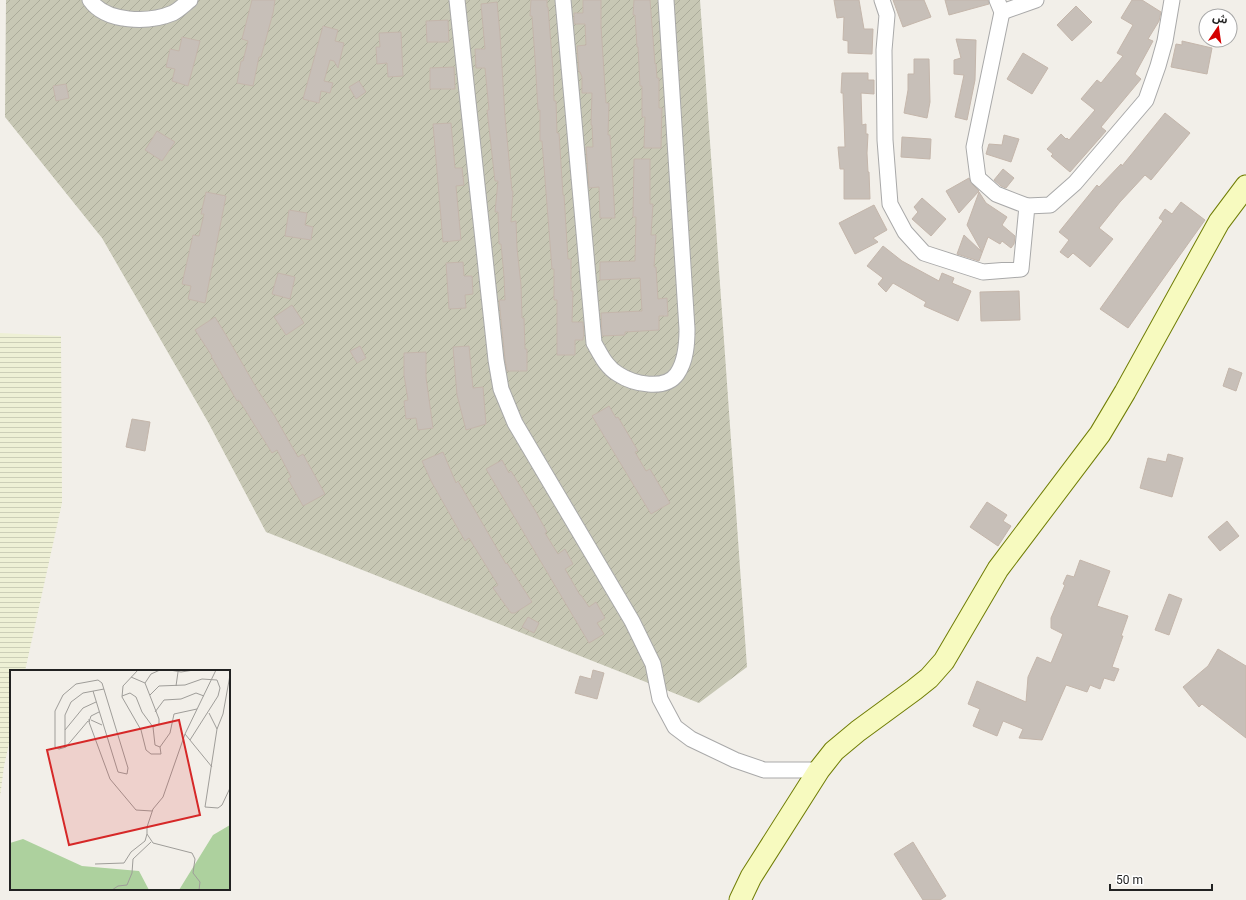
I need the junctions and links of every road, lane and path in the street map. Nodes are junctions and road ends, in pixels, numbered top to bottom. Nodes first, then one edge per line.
1 (90, 0) edge
2 (190, 0) edge
3 (457, 0) edge
4 (563, 0) edge
5 (666, 0) edge
6 (882, 0) edge
7 (1036, 0) edge
8 (1172, 0) edge
9 (999, 6) edge
10 (169, 7) edge
11 (1246, 186) edge
12 (1027, 206) junction
13 (819, 770) junction
14 (740, 900) edge

1 - 10 street
2 - 10 street
3 - 13 street
4 - 5 street
6 - 12 street
7 - 9 street
8 - 12 street
9 - 12 street
11 - 13 main road
13 - 14 main road

